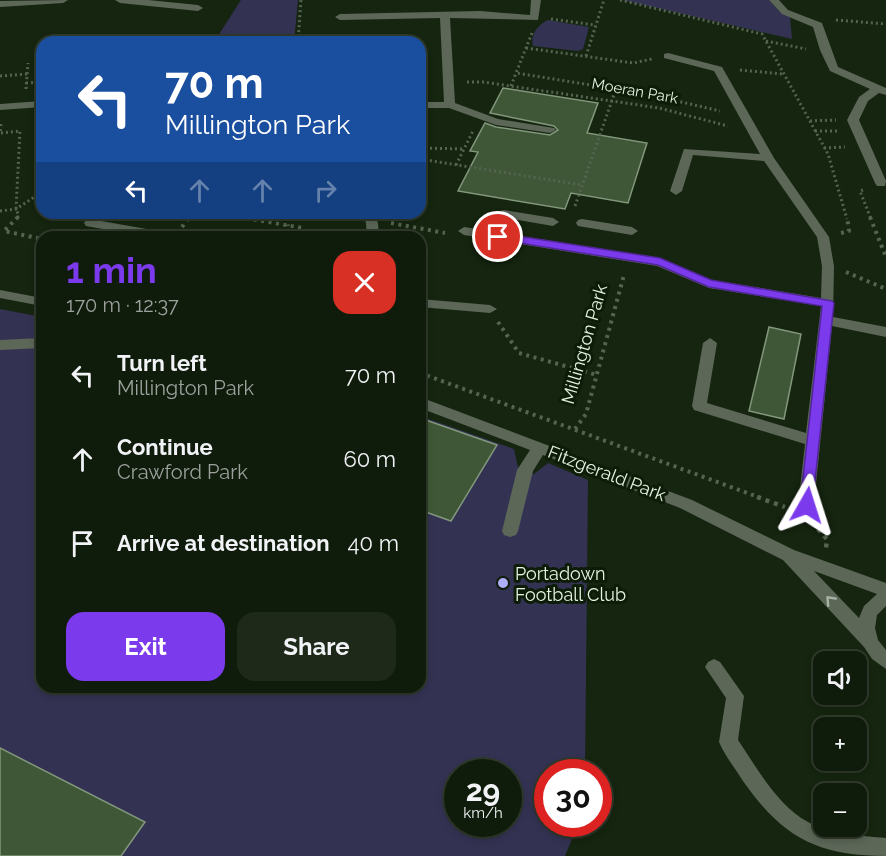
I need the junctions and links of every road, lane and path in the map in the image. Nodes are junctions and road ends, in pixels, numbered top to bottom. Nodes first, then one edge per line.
1 (63, 0) edge
2 (120, 0) edge
3 (301, 0) edge
4 (536, 0) edge
5 (604, 0) edge
6 (620, 0) edge
7 (774, 0) edge
8 (26, 1) edge
9 (159, 2) edge
10 (0, 4) edge
11 (198, 8) dead end
12 (445, 15) junction
13 (340, 17) dead end
14 (535, 18) junction
15 (886, 24) edge
16 (595, 25) junction
17 (818, 26) junction
18 (298, 36) edge
19 (766, 41) junction
20 (526, 48) junction
21 (825, 50) junction
22 (586, 56) junction
23 (668, 56) joint
24 (28, 63) dead end
25 (718, 69) junction
26 (516, 73) junction
27 (27, 74) junction
28 (784, 74) junction
29 (0, 76) edge
30 (448, 81) junction
31 (36, 83) edge
32 (511, 86) junction
33 (616, 89) junction
34 (882, 90) edge
35 (612, 101) junction
36 (36, 104) edge
37 (426, 105) edge
38 (450, 105) junction
39 (0, 107) edge
40 (481, 116) junction
41 (744, 117) junction
42 (853, 120) junction
43 (810, 121) junction
44 (550, 130) dead end
45 (20, 131) dead end
46 (753, 133) junction
47 (426, 148) edge
48 (464, 149) junction
49 (768, 158) junction
50 (426, 160) edge
51 (456, 165) junction
52 (880, 183) joint
53 (582, 185) junction
54 (676, 190) dead end
55 (36, 196) edge
56 (16, 209) junction
57 (0, 211) edge
58 (504, 214) dead end
59 (524, 217) junction
60 (248, 219) edge
61 (287, 219) edge
62 (376, 219) edge
63 (577, 219) joint
64 (553, 222) dead end
65 (90, 223) dead end
66 (288, 226) junction
67 (604, 226) junction
68 (126, 231) edge
69 (301, 231) edge
70 (464, 231) joint
71 (632, 231) dead end
72 (823, 237) junction
73 (36, 238) edge
74 (516, 239) junction
75 (597, 252) junction
76 (629, 257) junction
77 (886, 257) edge
78 (828, 266) junction
79 (886, 289) edge
80 (0, 294) edge
81 (36, 301) edge
82 (828, 303) junction
83 (426, 304) edge
84 (490, 309) joint
85 (826, 320) junction
86 (886, 332) edge
87 (36, 343) edge
88 (710, 343) dead end
89 (0, 345) edge
90 (426, 375) edge
91 (597, 375) junction
92 (426, 404) edge
93 (575, 429) junction
94 (814, 441) junction
95 (540, 447) junction
96 (806, 510) junction
97 (510, 531) dead end
98 (788, 555) junction
99 (826, 567) junction
100 (886, 591) edge
101 (886, 597) edge
102 (880, 656) edge
103 (714, 667) dead end
104 (886, 849) edge

1 - 8 street
2 - 9 street
3 - 18 path
4 - 14 street
5 - 16 path, Moeran Park
6 - 19 path
7 - 17 street
8 - 10 street
9 - 11 street
12 - 13 street
12 - 14 street
12 - 30 street
14 - 16 path
14 - 20 path
15 - 17 path
16 - 22 path, Moeran Park
17 - 21 street
19 - 21 path
19 - 28 path
20 - 22 path, Moeran Park
20 - 26 path
21 - 34 street
22 - 23 path, Moeran Park
23 - 25 street
24 - 27 path
25 - 28 path
25 - 41 street
26 - 32 path
26 - 33 path, Moeran Park
27 - 29 path
27 - 31 path
28 - 43 path
30 - 32 path, Moeran Park
30 - 38 street
32 - 35 path, Moeran Park
33 - 35 path
33 - 41 path, Moeran Park
34 - 42 street
35 - 46 path, Moeran Park
35 - 53 path
36 - 39 street
37 - 38 street
38 - 40 street
40 - 44 street
40 - 48 path
41 - 46 street
42 - 43 path
42 - 52 street
43 - 72 path
45 - 56 path
46 - 49 street
47 - 48 path
48 - 51 path
49 - 54 street
49 - 72 street
50 - 51 path
51 - 53 path
52 - 77 path
53 - 63 path
55 - 56 path
56 - 57 path
56 - 73 path
58 - 59 street
59 - 64 street
59 - 74 street
60 - 66 path
61 - 66 path
62 - 70 path
63 - 67 street
65 - 68 street
66 - 69 path
67 - 71 street
67 - 75 street
70 - 74 street
72 - 78 street
74 - 75 street
75 - 76 street
76 - 82 street
76 - 91 path, Millington Park
78 - 79 path
78 - 82 street
80 - 81 street
82 - 85 street
83 - 84 street
84 - 91 path
85 - 86 street
85 - 94 street
87 - 89 street
88 - 94 street
90 - 93 path
91 - 93 path, Millington Park
92 - 95 street, Fitzgerald Park
93 - 96 path
94 - 96 street
95 - 97 street
95 - 98 street, Fitzgerald Park
96 - 99 path
98 - 99 street, Fitzgerald Park
102 -> 98 street, Fitzgerald Park
99 - 100 street, Fitzgerald Park
101 - 102 street
103 - 104 street

